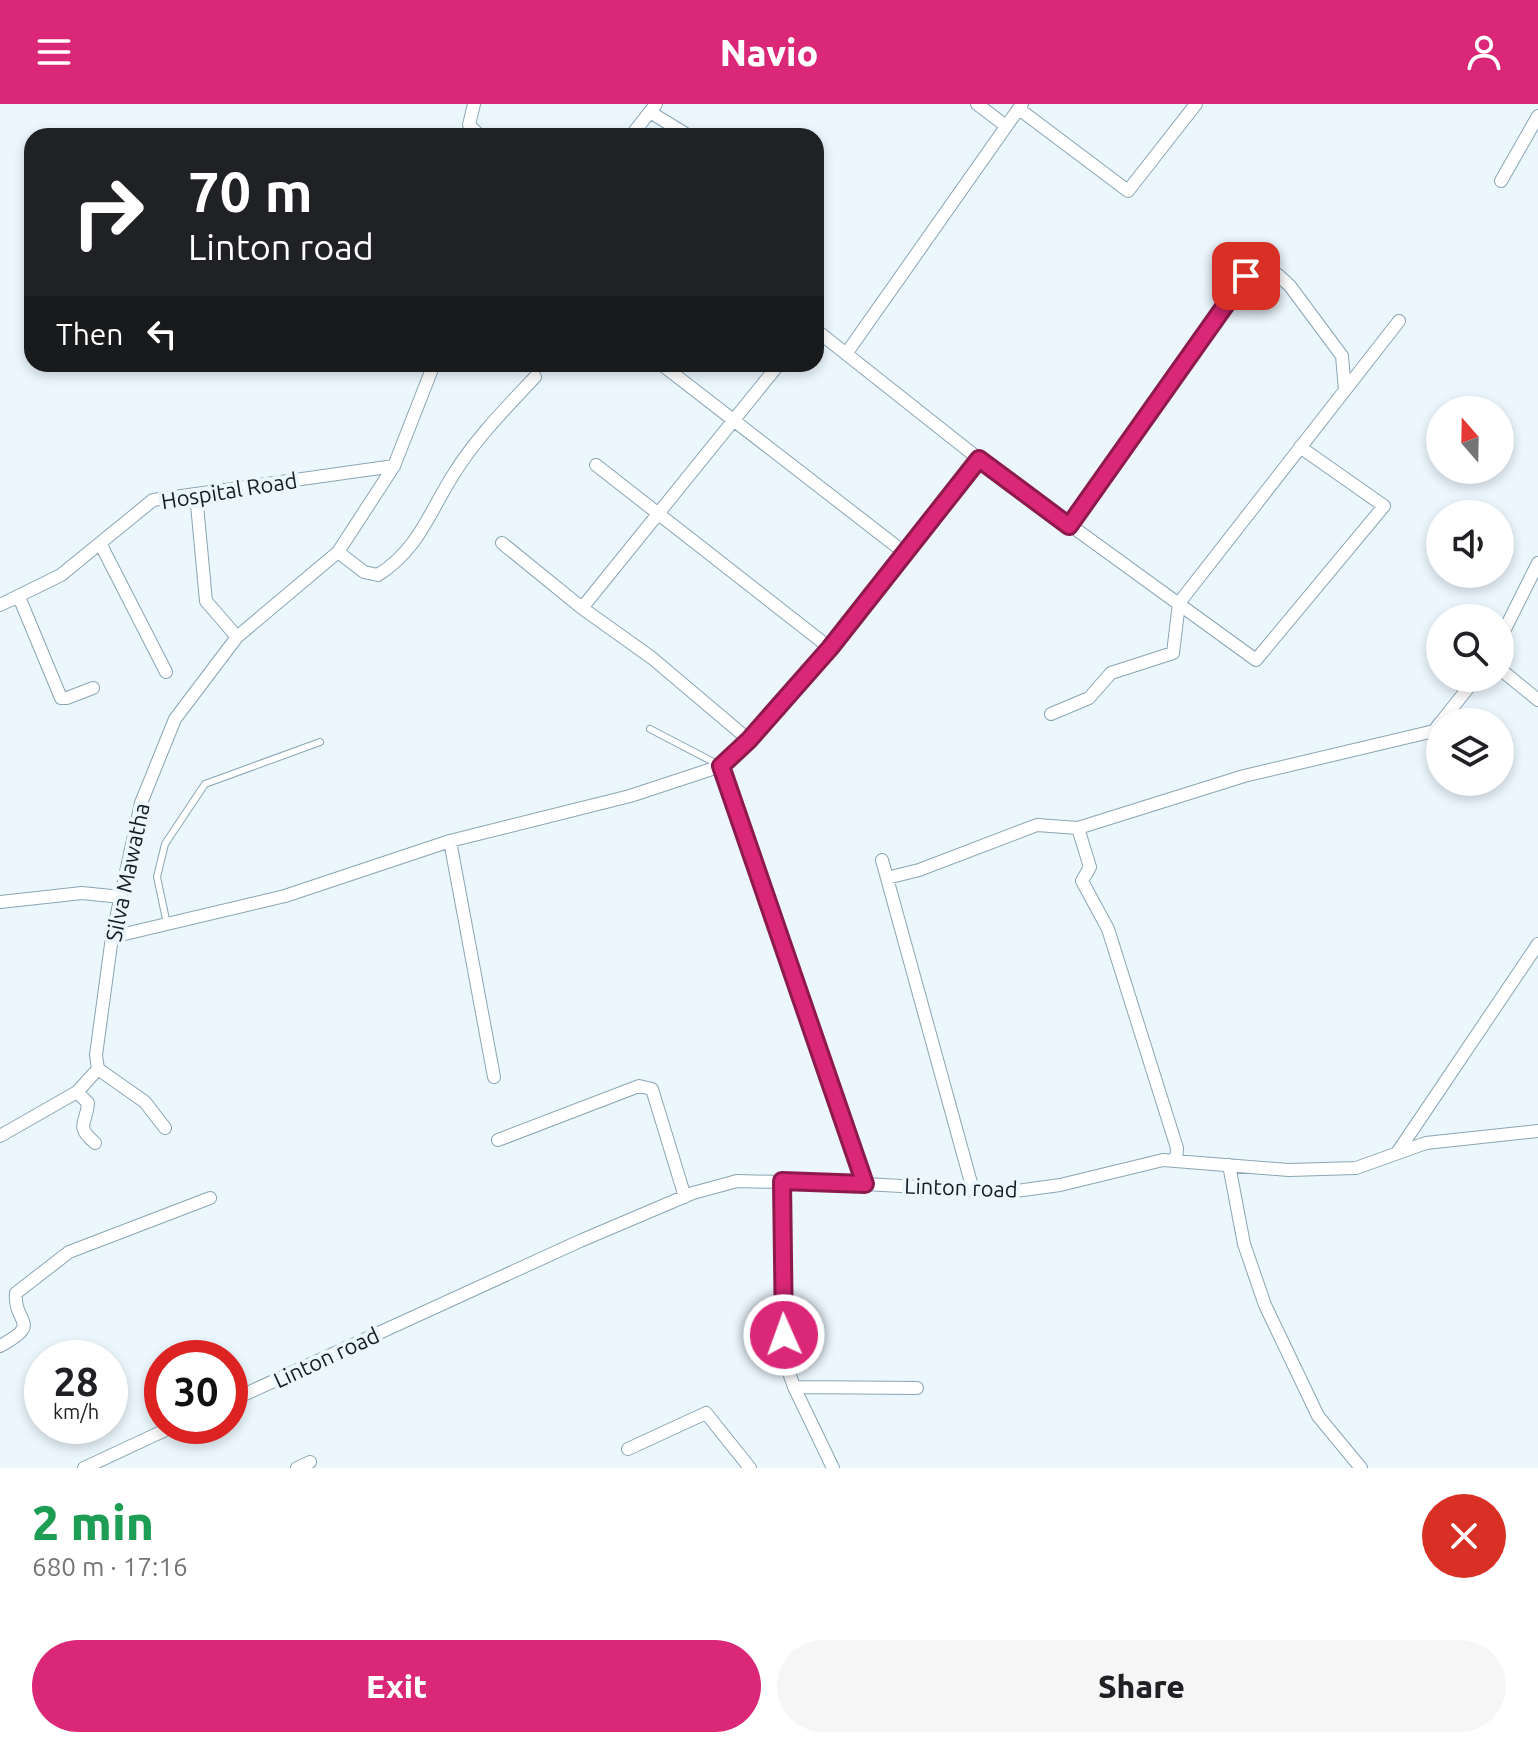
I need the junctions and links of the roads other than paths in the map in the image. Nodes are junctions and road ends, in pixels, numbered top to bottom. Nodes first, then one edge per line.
1 (474, 104) edge
2 (977, 104) edge
3 (1196, 104) edge
4 (1021, 106) edge
5 (653, 108) edge
6 (1538, 116) edge
7 (1006, 126) junction
8 (472, 128) edge
9 (637, 128) edge
10 (679, 128) edge
11 (1501, 181) dead end
12 (1399, 321) dead end
13 (824, 336) edge
14 (846, 354) junction
15 (431, 372) edge
16 (671, 372) edge
17 (773, 372) edge
18 (535, 377) dead end
19 (1345, 390) junction
20 (735, 421) junction
21 (1300, 447) junction
22 (979, 459) junction
23 (596, 465) dead end
24 (394, 466) junction
25 (196, 494) junction
26 (658, 514) junction
27 (1069, 526) junction
28 (502, 543) dead end
29 (101, 545) junction
30 (338, 552) junction
31 (905, 553) junction
32 (1538, 563) edge
33 (19, 597) junction
34 (1179, 603) junction
35 (0, 605) edge
36 (582, 608) junction
37 (1514, 611) edge
38 (237, 637) junction
39 (830, 648) junction
40 (166, 672) dead end
41 (1514, 680) edge
42 (93, 688) dead end
43 (1538, 700) edge
44 (1051, 714) dead end
45 (650, 729) dead end
46 (1426, 732) edge
47 (749, 740) junction
48 (320, 742) dead end
49 (721, 766) junction
50 (1078, 828) junction
51 (450, 841) junction
52 (882, 860) dead end
53 (887, 878) junction
54 (121, 897) junction
55 (0, 902) edge
56 (167, 924) junction
57 (112, 937) junction
58 (1538, 944) edge
59 (98, 1069) junction
60 (494, 1077) dead end
61 (77, 1092) junction
62 (165, 1128) dead end
63 (1538, 1131) edge
64 (0, 1136) edge
65 (498, 1140) dead end
66 (95, 1143) dead end
67 (1397, 1153) junction
68 (1176, 1161) junction
69 (1229, 1165) junction
70 (782, 1181) junction
71 (865, 1184) junction
72 (973, 1190) junction
73 (685, 1197) junction
74 (210, 1198) dead end
75 (0, 1346) edge
76 (794, 1387) junction
77 (917, 1388) dead end
78 (248, 1393) edge
79 (144, 1440) edge
80 (628, 1449) dead end
81 (310, 1462) dead end
82 (84, 1468) edge
83 (297, 1468) edge
84 (750, 1468) edge
85 (833, 1468) edge
86 (1361, 1468) edge

1 - 8 street
2 - 7 street
3 - 4 street
4 - 7 street
5 - 9 street
5 - 10 street
6 - 11 street
7 - 14 street
12 - 19 street
13 - 14 street
14 - 22 street
15 - 24 street, Silva Mawatha
16 - 20 street
17 - 20 street
18 - 30 street
19 - 21 street
19 - 27 street
20 - 26 street
20 - 31 street
21 - 34 street
21 - 34 street
22 - 27 street
22 - 31 street
23 - 26 street
24 - 25 street, Hospital Road
24 - 30 street, Silva Mawatha
25 - 29 street, Hospital Road
25 - 38 street
26 - 36 street
26 - 39 street
27 - 34 street
28 - 36 street
29 - 33 street, Hospital Road
29 - 40 street
30 - 38 street, Silva Mawatha
31 - 39 street
32 - 37 street
33 - 35 street, Hospital Road
33 - 42 street
34 - 44 street
36 - 47 street
38 - 54 street, Silva Mawatha
39 - 47 street
41 - 43 street
45 - 49 lane
46 - 50 street
47 - 49 street
48 - 56 lane
49 - 51 street
49 - 71 street
50 - 53 street
50 - 68 street
51 - 56 street
51 - 60 street
52 - 53 street
53 - 72 street
54 - 55 street
54 - 57 street, Silva Mawatha
56 - 57 street
57 - 59 street, Silva Mawatha
58 - 67 street
59 - 61 street
59 - 62 street
61 - 64 street
61 - 66 street
63 - 67 street, Linton road
65 - 73 street
67 - 69 street, Linton road
68 - 69 street, Linton road
68 - 72 street, Linton road
69 - 86 street
70 - 71 street, Linton road
70 - 73 street, Linton road
70 - 76 street
71 - 72 street, Linton road
73 - 78 street, Linton road
74 - 75 street
76 - 77 street
76 - 85 street
79 - 82 street
80 - 84 street
81 - 83 street

